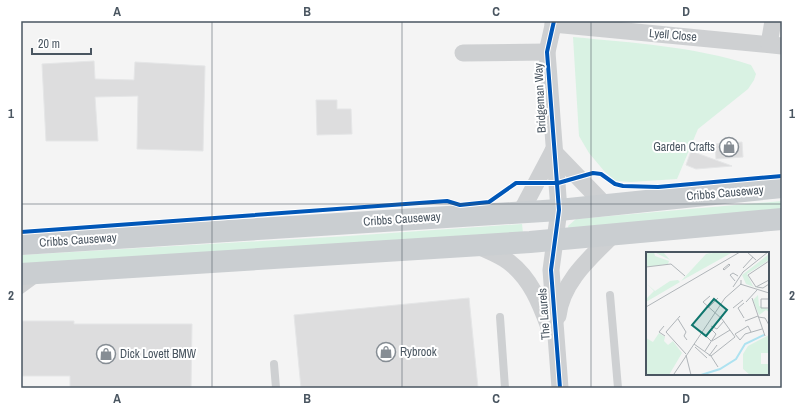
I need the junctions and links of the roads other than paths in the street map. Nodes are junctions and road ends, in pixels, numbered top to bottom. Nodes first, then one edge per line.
1 (773, 21) edge
2 (554, 22) edge
3 (776, 45) edge
4 (547, 52) junction
5 (464, 53) dead end
6 (553, 151) junction
7 (782, 187) edge
8 (604, 204) junction
9 (559, 210) junction
10 (519, 212) junction
11 (782, 219) edge
12 (614, 234) junction
13 (555, 240) junction
14 (21, 244) edge
15 (475, 245) junction
16 (45, 273) junction
17 (21, 274) edge
18 (21, 290) edge
19 (610, 296) dead end
20 (500, 317) dead end
21 (555, 342) junction
22 (274, 364) dead end
23 (276, 388) edge
24 (506, 388) edge
25 (560, 388) edge
26 (618, 388) edge

1 - 3 street, Lyell Close
2 - 3 street, Lyell Close
2 - 4 street, Bridgeman Way
4 - 5 street, Bridgeman Way
4 - 6 street, Bridgeman Way
6 - 8 street
6 - 9 street, Bridgeman Way
6 - 10 street
7 - 8 main road, Cribbs Causeway
8 - 9 main road, Cribbs Causeway
9 - 10 main road, Cribbs Causeway
9 - 13 street, The Laurels
10 - 14 main road, Cribbs Causeway
11 - 12 main road
12 - 13 main road
12 - 21 street, The Laurels
13 - 15 main road
13 - 21 street, The Laurels
15 - 16 main road
15 - 21 street, The Laurels
16 - 17 main road
16 - 18 lane
19 - 26 lane
20 - 24 lane
21 - 25 street, The Laurels
22 - 23 lane

